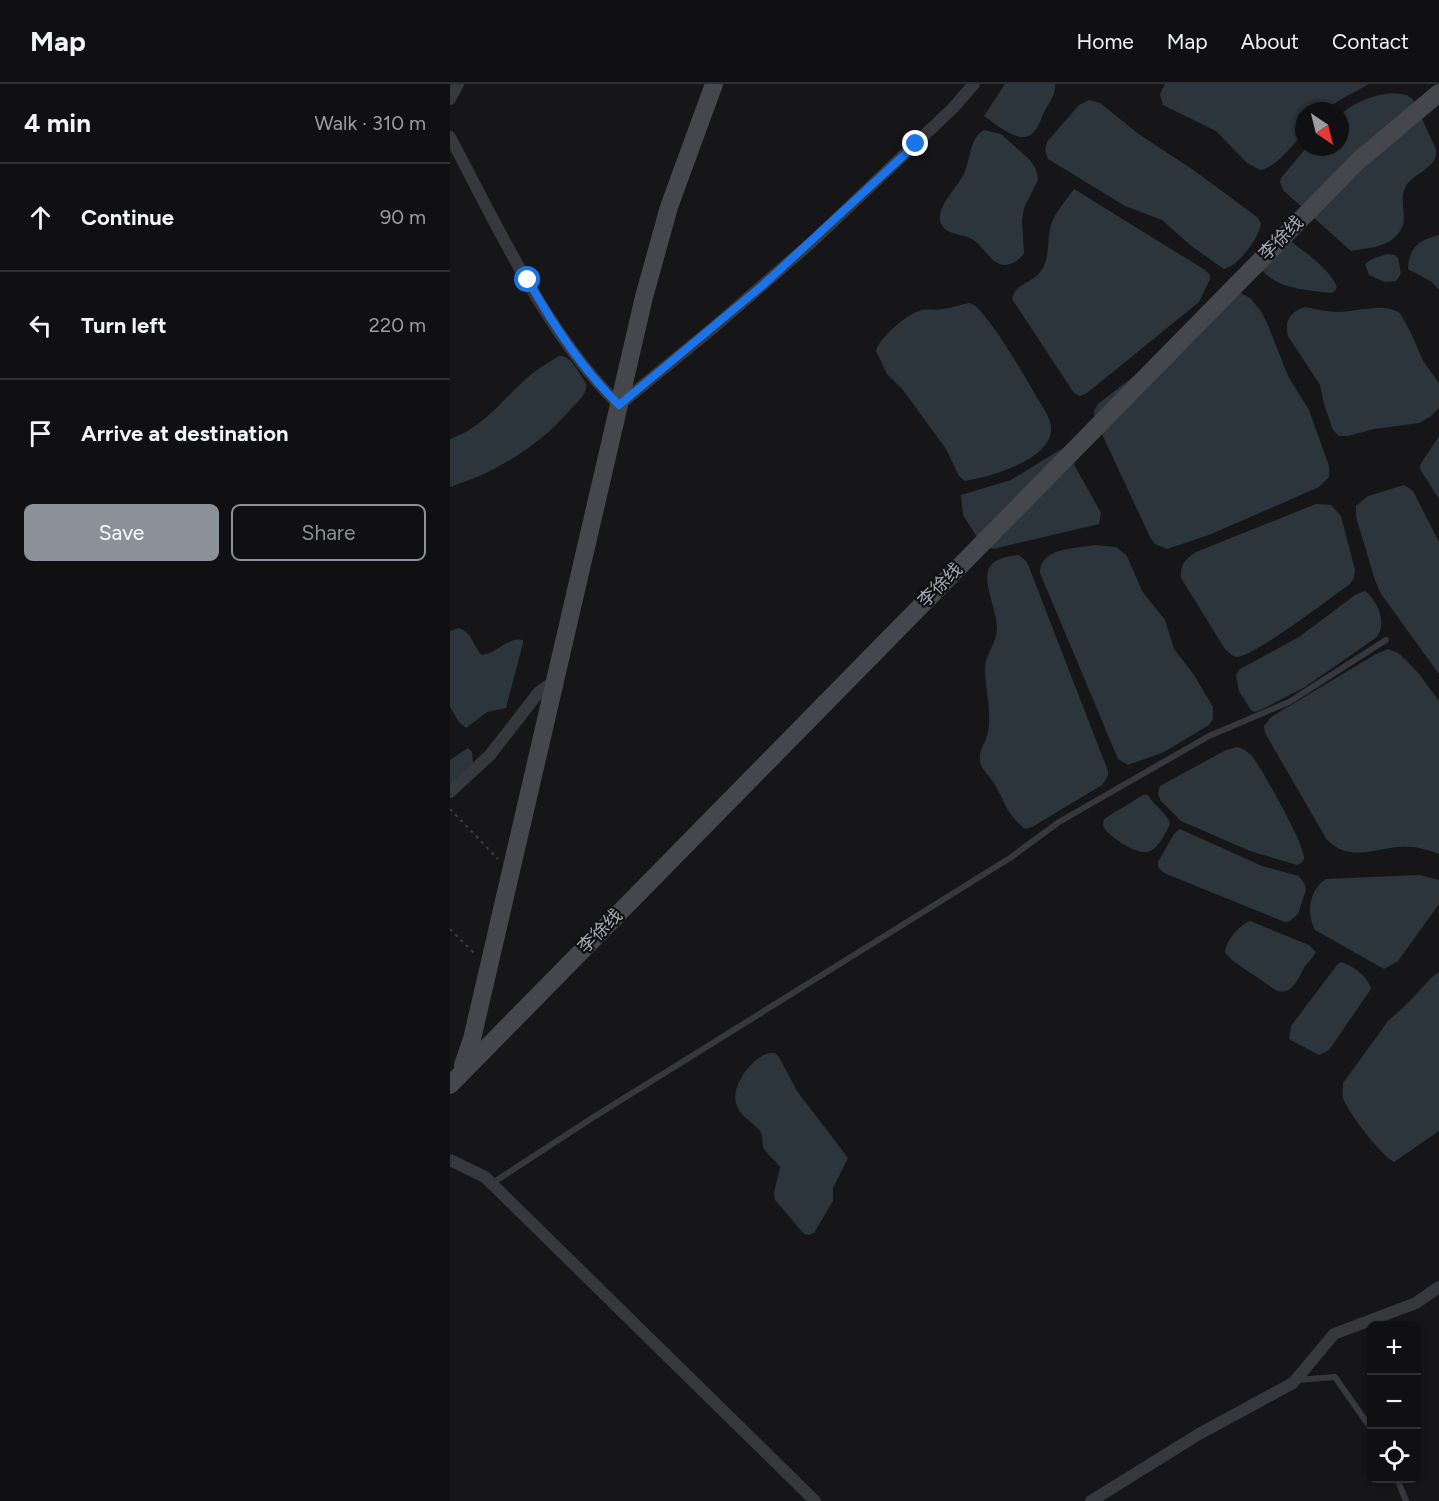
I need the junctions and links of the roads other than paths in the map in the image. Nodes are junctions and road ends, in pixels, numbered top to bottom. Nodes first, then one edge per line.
1 (458, 84) edge
2 (714, 84) edge
3 (975, 84) edge
4 (1439, 93) edge
5 (450, 99) edge
6 (450, 138) edge
7 (619, 405) junction
8 (1386, 640) dead end
9 (554, 681) junction
10 (450, 792) edge
11 (453, 1081) edge
12 (450, 1160) edge
13 (491, 1184) junction
14 (1439, 1287) edge
15 (1296, 1380) junction
16 (1370, 1429) edge
17 (1399, 1483) edge
18 (815, 1501) edge
19 (1091, 1501) edge
20 (1406, 1501) edge

1 - 5 street
2 - 7 main road
3 - 7 street
4 - 11 main road, 李徐线
6 - 7 street
7 - 9 main road
8 - 13 lane
9 - 10 street
9 - 11 main road
12 - 13 street
13 - 18 street
14 - 15 street
15 - 16 lane
15 - 19 street
17 - 20 lane

